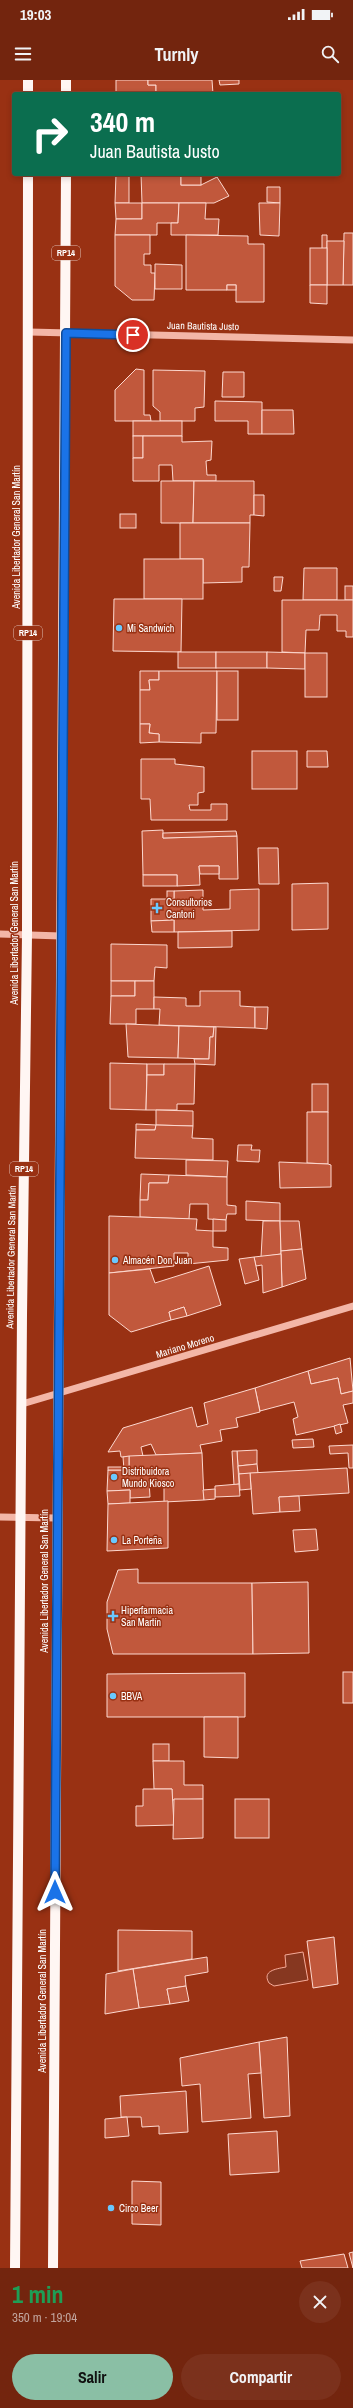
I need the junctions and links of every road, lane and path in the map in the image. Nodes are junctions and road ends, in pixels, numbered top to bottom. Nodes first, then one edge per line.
1 (28, 80) edge
2 (66, 80) edge
3 (28, 92) edge
4 (66, 92) edge
5 (28, 176) edge
6 (66, 176) edge
7 (29, 332) junction
8 (66, 333) junction
9 (353, 340) edge
10 (0, 934) edge
11 (27, 935) junction
12 (61, 936) junction
13 (353, 1306) edge
14 (58, 1393) junction
15 (22, 1404) junction
16 (0, 1517) edge
17 (20, 1517) junction
18 (56, 1518) junction
19 (15, 2268) edge
20 (53, 2268) edge

1 - 3 main road
2 - 4 main road
5 - 7 main road, Avenida Libertador General San Martín / RP14
6 - 8 main road, Avenida Libertador General San Martín / RP14
7 - 8 street, Juan Bautista Justo
7 - 11 main road, Avenida Libertador General San Martín / RP14
8 - 9 street, Juan Bautista Justo
8 - 12 main road, Avenida Libertador General San Martín / RP14
10 - 11 street
11 - 12 street
11 - 15 main road, Avenida Libertador General San Martín / RP14
12 - 14 main road, Avenida Libertador General San Martín / RP14
13 - 14 street, Mariano Moreno
14 - 15 street, Mariano Moreno
14 - 18 main road, Avenida Libertador General San Martín / RP14
15 - 17 main road, Avenida Libertador General San Martín / RP14
16 - 17 street
17 - 18 street
17 - 19 main road, Avenida Libertador General San Martín / RP14
18 - 20 main road, Avenida Libertador General San Martín / RP14

